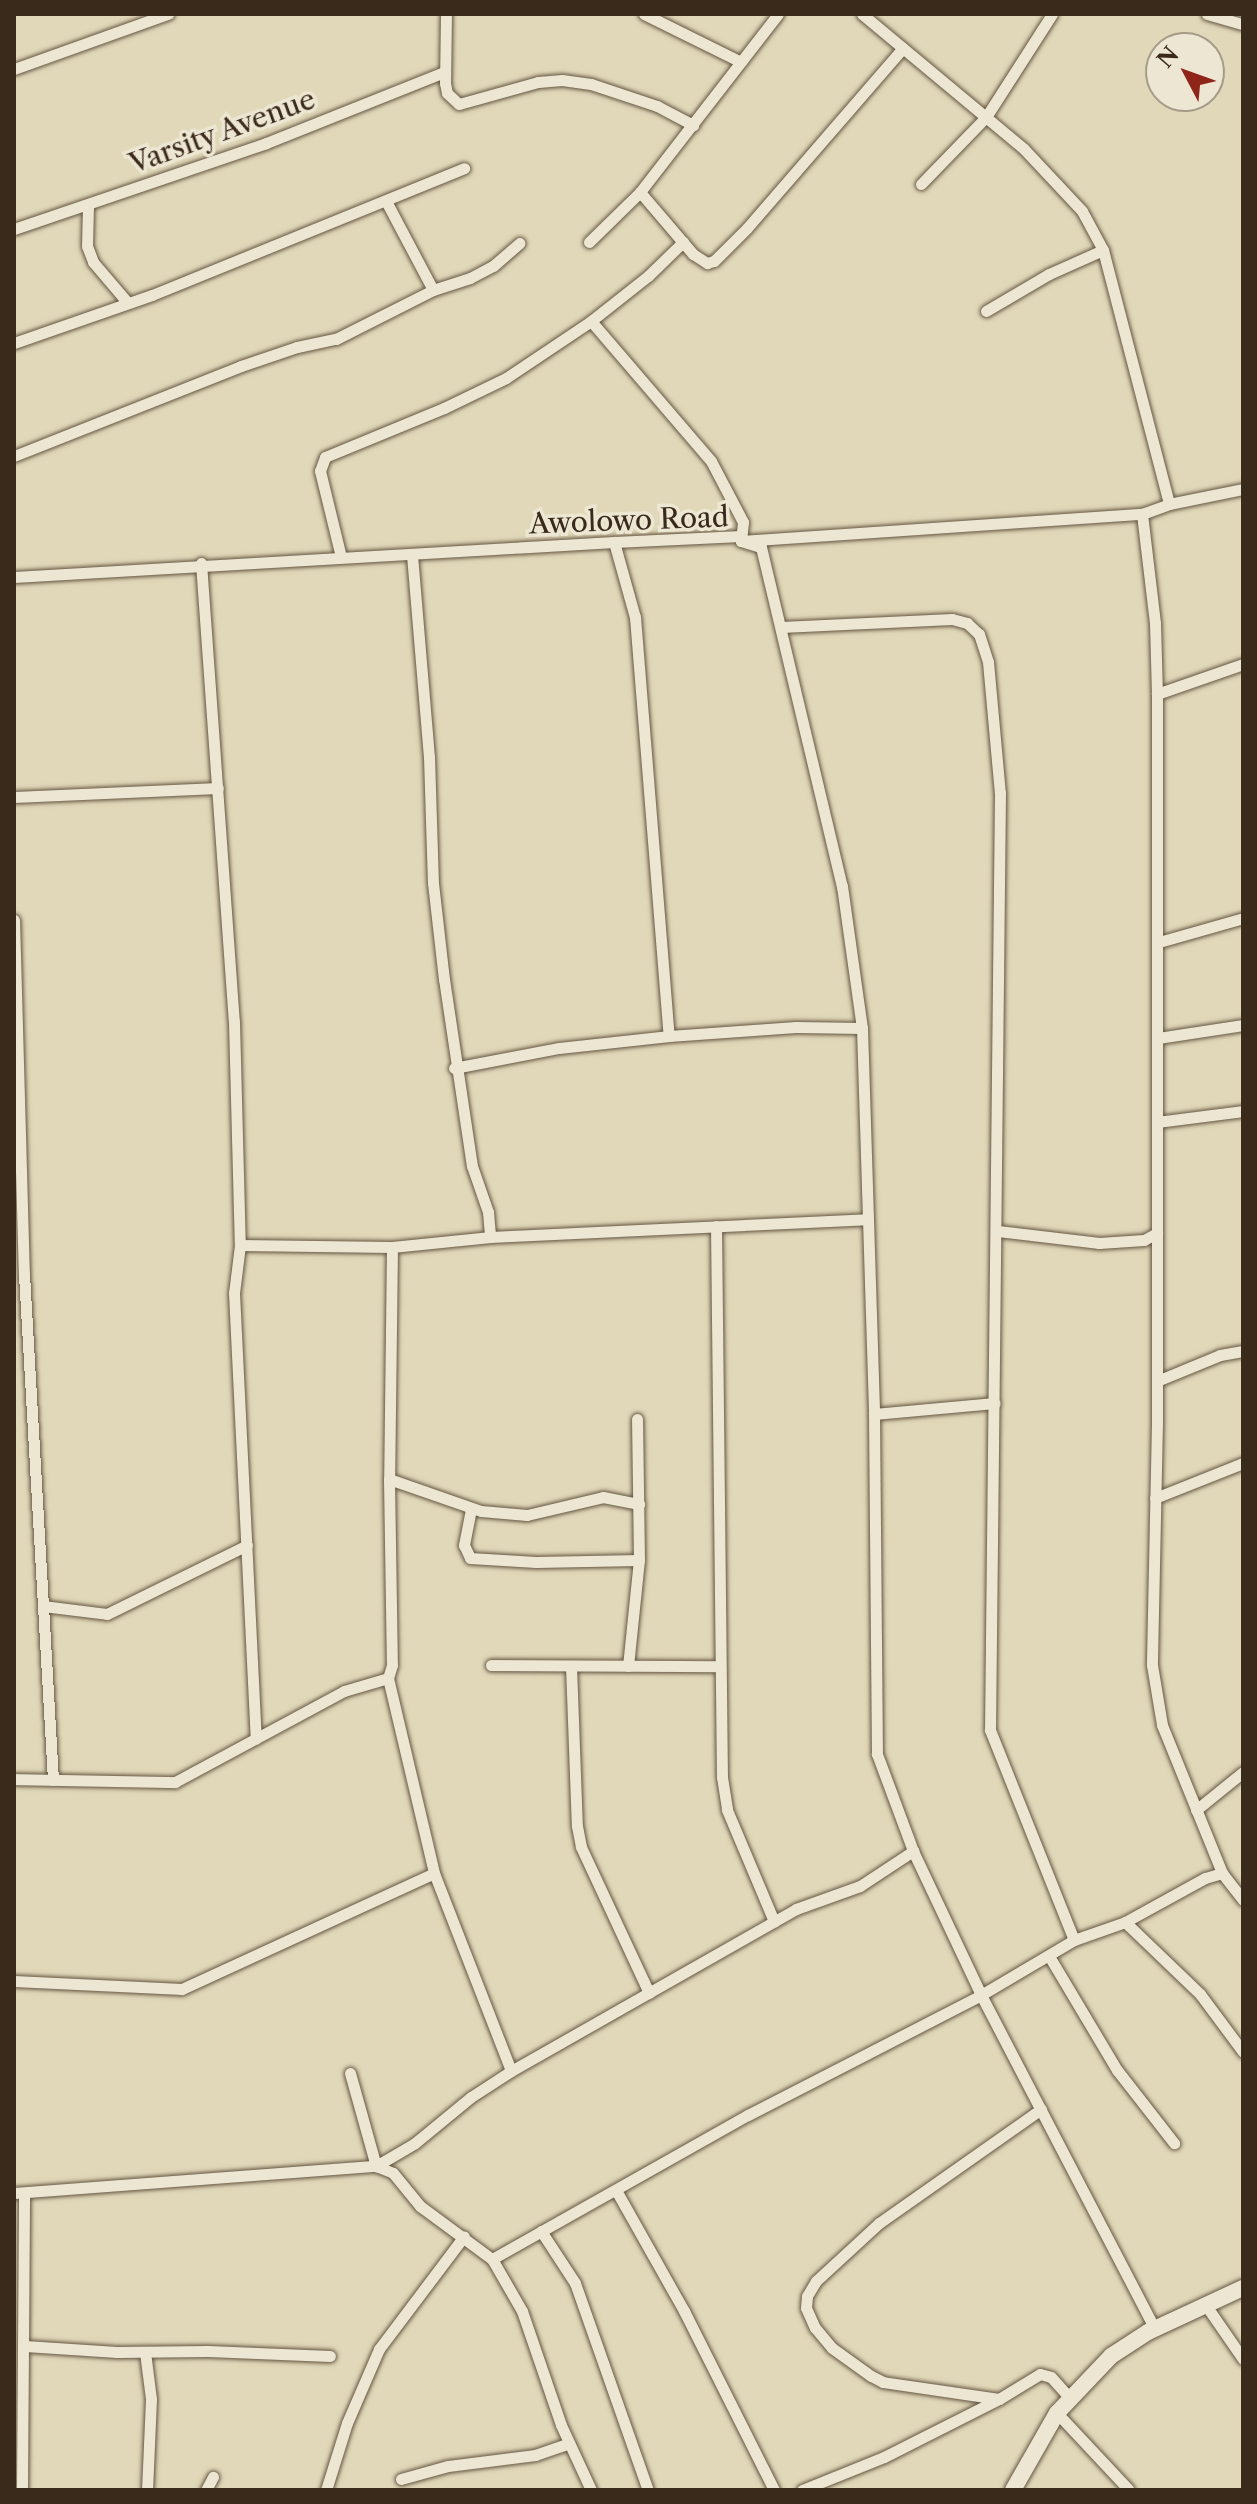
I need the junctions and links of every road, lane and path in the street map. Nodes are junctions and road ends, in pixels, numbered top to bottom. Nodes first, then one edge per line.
1 (168, 14) edge
2 (446, 14) edge
3 (644, 14) edge
4 (778, 14) edge
5 (862, 14) edge
6 (1052, 14) edge
7 (1207, 14) edge
8 (1243, 24) edge
9 (903, 48) junction
10 (741, 62) junction
11 (14, 69) edge
12 (444, 72) junction
13 (986, 117) junction
14 (693, 125) junction
15 (464, 168) dead end
16 (921, 184) dead end
17 (640, 192) junction
18 (387, 203) junction
19 (88, 206) junction
20 (14, 229) edge
21 (589, 242) dead end
22 (683, 242) junction
23 (519, 243) dead end
24 (1103, 250) junction
25 (433, 290) junction
26 (128, 303) junction
27 (986, 311) dead end
28 (591, 321) junction
29 (14, 343) edge
30 (14, 456) edge
31 (1243, 489) edge
32 (1169, 504) junction
33 (1142, 514) junction
34 (741, 541) junction
35 (614, 542) junction
36 (412, 555) junction
37 (341, 557) junction
38 (201, 563) junction
39 (14, 577) edge
40 (781, 627) junction
41 (1243, 664) edge
42 (1157, 694) junction
43 (218, 788) junction
44 (14, 797) edge
45 (1243, 918) edge
46 (14, 920) edge
47 (1159, 942) junction
48 (16, 1004) edge
49 (1243, 1025) edge
50 (862, 1028) junction
51 (669, 1036) junction
52 (1158, 1038) junction
53 (454, 1068) junction
54 (17, 1094) edge
55 (1243, 1111) edge
56 (1157, 1122) junction
57 (867, 1219) junction
58 (716, 1226) junction
59 (998, 1231) junction
60 (1157, 1233) junction
61 (490, 1237) junction
62 (1144, 1240) junction
63 (240, 1245) junction
64 (392, 1247) junction
65 (1157, 1262) junction
66 (19, 1274) edge
67 (1243, 1351) edge
68 (1157, 1381) junction
69 (995, 1403) junction
70 (874, 1414) junction
71 (637, 1419) dead end
72 (1243, 1463) edge
73 (389, 1479) junction
74 (1155, 1498) junction
75 (639, 1504) junction
76 (471, 1509) junction
77 (247, 1545) junction
78 (639, 1560) junction
79 (43, 1606) junction
80 (491, 1665) dead end
81 (571, 1666) junction
82 (628, 1666) junction
83 (720, 1666) junction
84 (388, 1678) junction
85 (256, 1738) junction
86 (1243, 1772) edge
87 (14, 1779) edge
88 (53, 1780) junction
89 (1196, 1810) junction
90 (913, 1851) junction
91 (434, 1873) junction
92 (1222, 1873) junction
93 (1243, 1900) edge
94 (774, 1921) junction
95 (1125, 1922) junction
96 (1074, 1940) junction
97 (1049, 1956) junction
98 (14, 1981) edge
99 (649, 1993) junction
100 (981, 1995) junction
101 (1243, 2052) edge
102 (511, 2071) junction
103 (350, 2073) dead end
104 (1041, 2109) junction
105 (1174, 2143) dead end
106 (376, 2166) junction
107 (617, 2192) junction
108 (19, 2193) edge
109 (541, 2231) junction
110 (464, 2236) junction
111 (492, 2259) junction
112 (1243, 2288) edge
113 (1207, 2307) junction
114 (1155, 2329) junction
115 (25, 2346) junction
116 (145, 2352) junction
117 (330, 2356) dead end
118 (1243, 2359) edge
119 (18, 2388) edge
120 (1069, 2397) junction
121 (999, 2399) junction
122 (1057, 2413) junction
123 (569, 2443) junction
124 (213, 2477) dead end
125 (401, 2479) dead end
126 (22, 2490) edge
127 (147, 2490) edge
128 (206, 2490) edge
129 (326, 2490) edge
130 (591, 2490) edge
131 (648, 2490) edge
132 (774, 2490) edge
133 (802, 2490) edge
134 (1013, 2490) edge
135 (1129, 2490) edge

1 - 11 street
2 - 12 street
3 - 10 street
4 - 10 street
5 - 9 street
6 - 13 street
7 - 8 street
9 - 13 street
9 - 22 street
10 - 14 street
12 - 14 street
12 - 19 street, Varsity Avenue
13 - 16 street
13 - 24 street
14 - 17 street
15 - 18 street
17 - 21 street
17 - 22 street
18 - 25 street
18 - 26 street
19 - 20 street, Varsity Avenue
19 - 26 street
22 - 28 street
23 - 25 street
24 - 27 street
24 - 32 street
25 - 30 street
26 - 29 street
28 - 34 street
28 - 37 street
31 - 32 street, Awolowo Road
32 - 33 street, Awolowo Road
33 - 34 street, Awolowo Road
33 - 42 street
34 - 35 street, Awolowo Road
34 - 40 street
35 - 36 street, Awolowo Road
35 - 51 street
36 - 37 street, Awolowo Road
36 - 53 street
37 - 38 street, Awolowo Road
38 - 39 street, Awolowo Road
38 - 43 street
40 - 50 street
40 - 59 street
41 - 42 street
42 - 47 street
43 - 44 street
43 - 63 street
45 - 47 street
46 - 48 street
47 - 52 street
48 - 54 street
49 - 52 street
50 - 51 street
50 - 57 street
51 - 53 street
52 - 56 street
53 - 61 street
54 - 66 street
55 - 56 street
56 - 60 street
57 - 58 street
57 - 70 street
58 - 61 street
58 - 83 street
59 - 62 street
59 - 69 street
60 - 62 street
60 - 65 street
61 - 64 street
62 - 65 street
63 - 64 street
63 - 77 street
64 - 73 street
65 - 68 street
66 - 79 street
67 - 68 street
68 - 74 street
69 - 70 street
69 - 96 street
70 - 90 street
71 - 75 street
72 - 74 street
73 - 76 street
73 - 84 street
74 - 89 street
75 - 76 street
75 - 78 street
76 - 78 street
77 - 79 street
77 - 85 street
78 - 82 street
79 - 88 street
80 - 81 street
81 - 82 street
81 - 99 street
82 - 83 street
83 - 94 street
84 - 85 street
84 - 91 street
85 - 88 street
86 - 89 street
87 - 88 street
89 - 92 street
90 - 94 street
90 - 100 street
91 - 98 street
91 - 102 street
92 - 93 street
92 - 95 street
94 - 99 street
95 - 96 street
95 - 101 street
96 - 97 street
97 - 100 street
97 - 105 street
99 - 102 street
100 - 104 street
100 - 107 street
102 - 106 street
103 - 106 street
104 - 114 street
104 - 121 street
106 - 108 street
106 - 110 street
107 - 109 street
107 - 132 street
108 - 115 street
109 - 111 street
109 - 131 street
110 - 111 street
110 - 129 street
111 - 123 street
112 - 113 street
113 - 114 street
113 - 118 street
114 - 120 street
115 - 116 street
115 - 119 street
116 - 117 street
116 - 127 street
119 - 126 street
120 - 121 street
120 - 122 street
121 - 133 street
122 - 134 street
122 - 135 street
123 - 125 street
123 - 130 street
124 - 128 street

